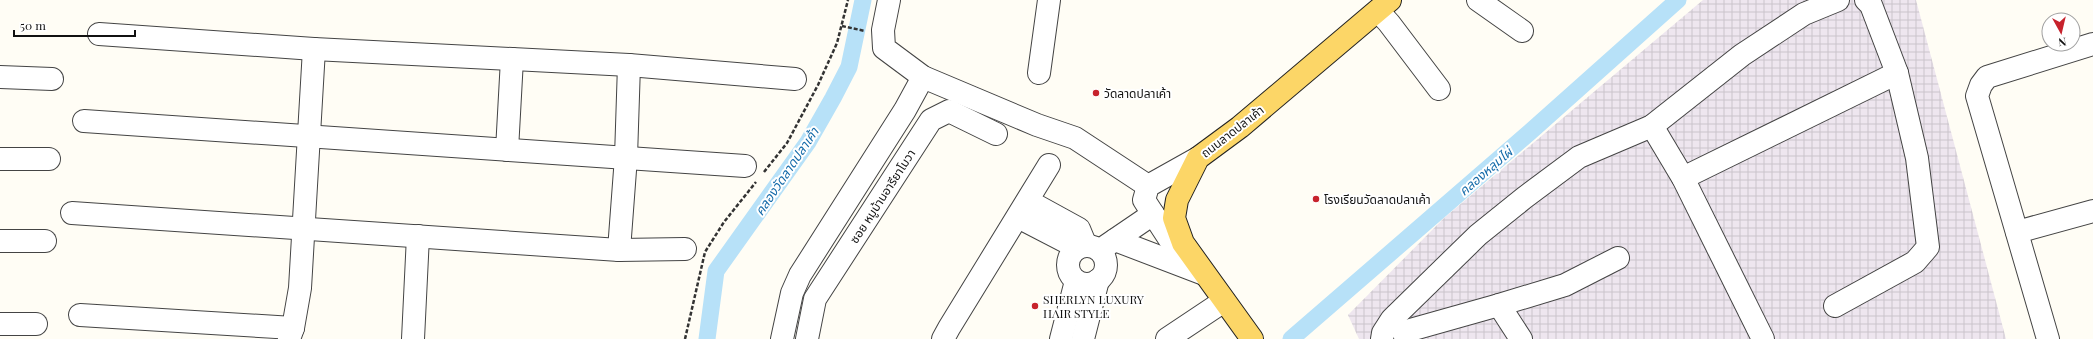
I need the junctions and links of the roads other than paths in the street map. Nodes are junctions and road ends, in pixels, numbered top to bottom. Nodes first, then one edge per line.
1 (889, 0) edge
2 (1049, 0) edge
3 (1478, 0) edge
4 (1838, 0) edge
5 (1866, 0) edge
6 (1382, 4) edge
7 (1522, 31) dead end
8 (99, 34) dead end
9 (2093, 44) edge
10 (314, 49) junction
11 (512, 59) junction
12 (629, 65) junction
13 (1039, 73) dead end
14 (1897, 73) junction
15 (0, 77) edge
16 (923, 77) junction
17 (52, 79) dead end
18 (794, 79) dead end
19 (1439, 89) dead end
20 (84, 121) dead end
21 (1652, 126) junction
22 (996, 134) dead end
23 (308, 137) junction
24 (507, 150) junction
25 (626, 157) junction
26 (1198, 158) junction
27 (0, 159) edge
28 (49, 159) dead end
29 (1049, 165) dead end
30 (755, 173) road end
31 (1683, 178) junction
32 (1148, 186) junction
33 (1023, 209) junction
34 (2093, 210) edge
35 (72, 213) dead end
36 (1153, 214) junction
37 (304, 229) junction
38 (2017, 232) junction
39 (418, 236) junction
40 (0, 241) edge
41 (45, 241) dead end
42 (1094, 246) junction
43 (1186, 248) junction
44 (685, 249) dead end
45 (619, 250) junction
46 (1618, 258) dead end
47 (1204, 274) junction
48 (1098, 280) junction
49 (1076, 281) junction
50 (1224, 301) junction
51 (1499, 305) junction
52 (1835, 306) dead end
53 (80, 315) dead end
54 (0, 324) edge
55 (36, 324) dead end
56 (1403, 332) dead end
57 (291, 334) edge
58 (413, 339) edge
59 (782, 339) edge
60 (807, 339) edge
61 (944, 339) edge
62 (1061, 339) edge
63 (1083, 339) edge
64 (1167, 339) edge
65 (1252, 339) edge
66 (1382, 339) edge
67 (1521, 339) edge
68 (1762, 339) edge
69 (2048, 339) edge

1 - 16 street
2 - 13 street
3 - 7 street
4 - 21 street
5 - 14 street
6 - 19 street
6 - 26 main road, ถนนลาดปลาเค้า
8 - 10 street
9 - 38 street
10 - 11 street
10 - 23 street
11 - 12 street
11 - 24 street
12 - 18 street
12 - 25 street
14 - 31 street
14 - 52 street
15 - 17 street
16 - 32 street
16 - 59 street
20 - 23 street
21 - 31 street
21 - 66 street
22 - 60 street, ซอย หมูบ้านอารียาโมวา
23 - 24 street
23 - 37 street
24 - 25 street
25 - 30 street
25 - 45 street
26 - 32 street
26 - 43 main road, ถนนลาดปลาเค้า
27 - 28 street
29 - 33 street
31 - 68 street
32 - 36 street
33 - 42 street
33 - 61 street
34 - 38 street
35 - 37 street
36 - 42 street
36 - 43 street
37 - 39 street
37 - 57 street
38 - 69 street
39 - 45 street
39 - 58 street
40 - 41 street
42 - 47 street
42 - 48 street
42 - 49 street
43 - 47 main road, ถนนลาดปลาเค้า
44 - 45 street
46 - 51 street
47 - 50 main road, ถนนลาดปลาเค้า
48 - 49 street
48 - 63 street
49 - 62 street
50 - 64 street
50 - 65 main road, ถนนลาดปลาเค้า
51 - 56 street
51 - 67 street
53 - 57 street
54 - 55 street

